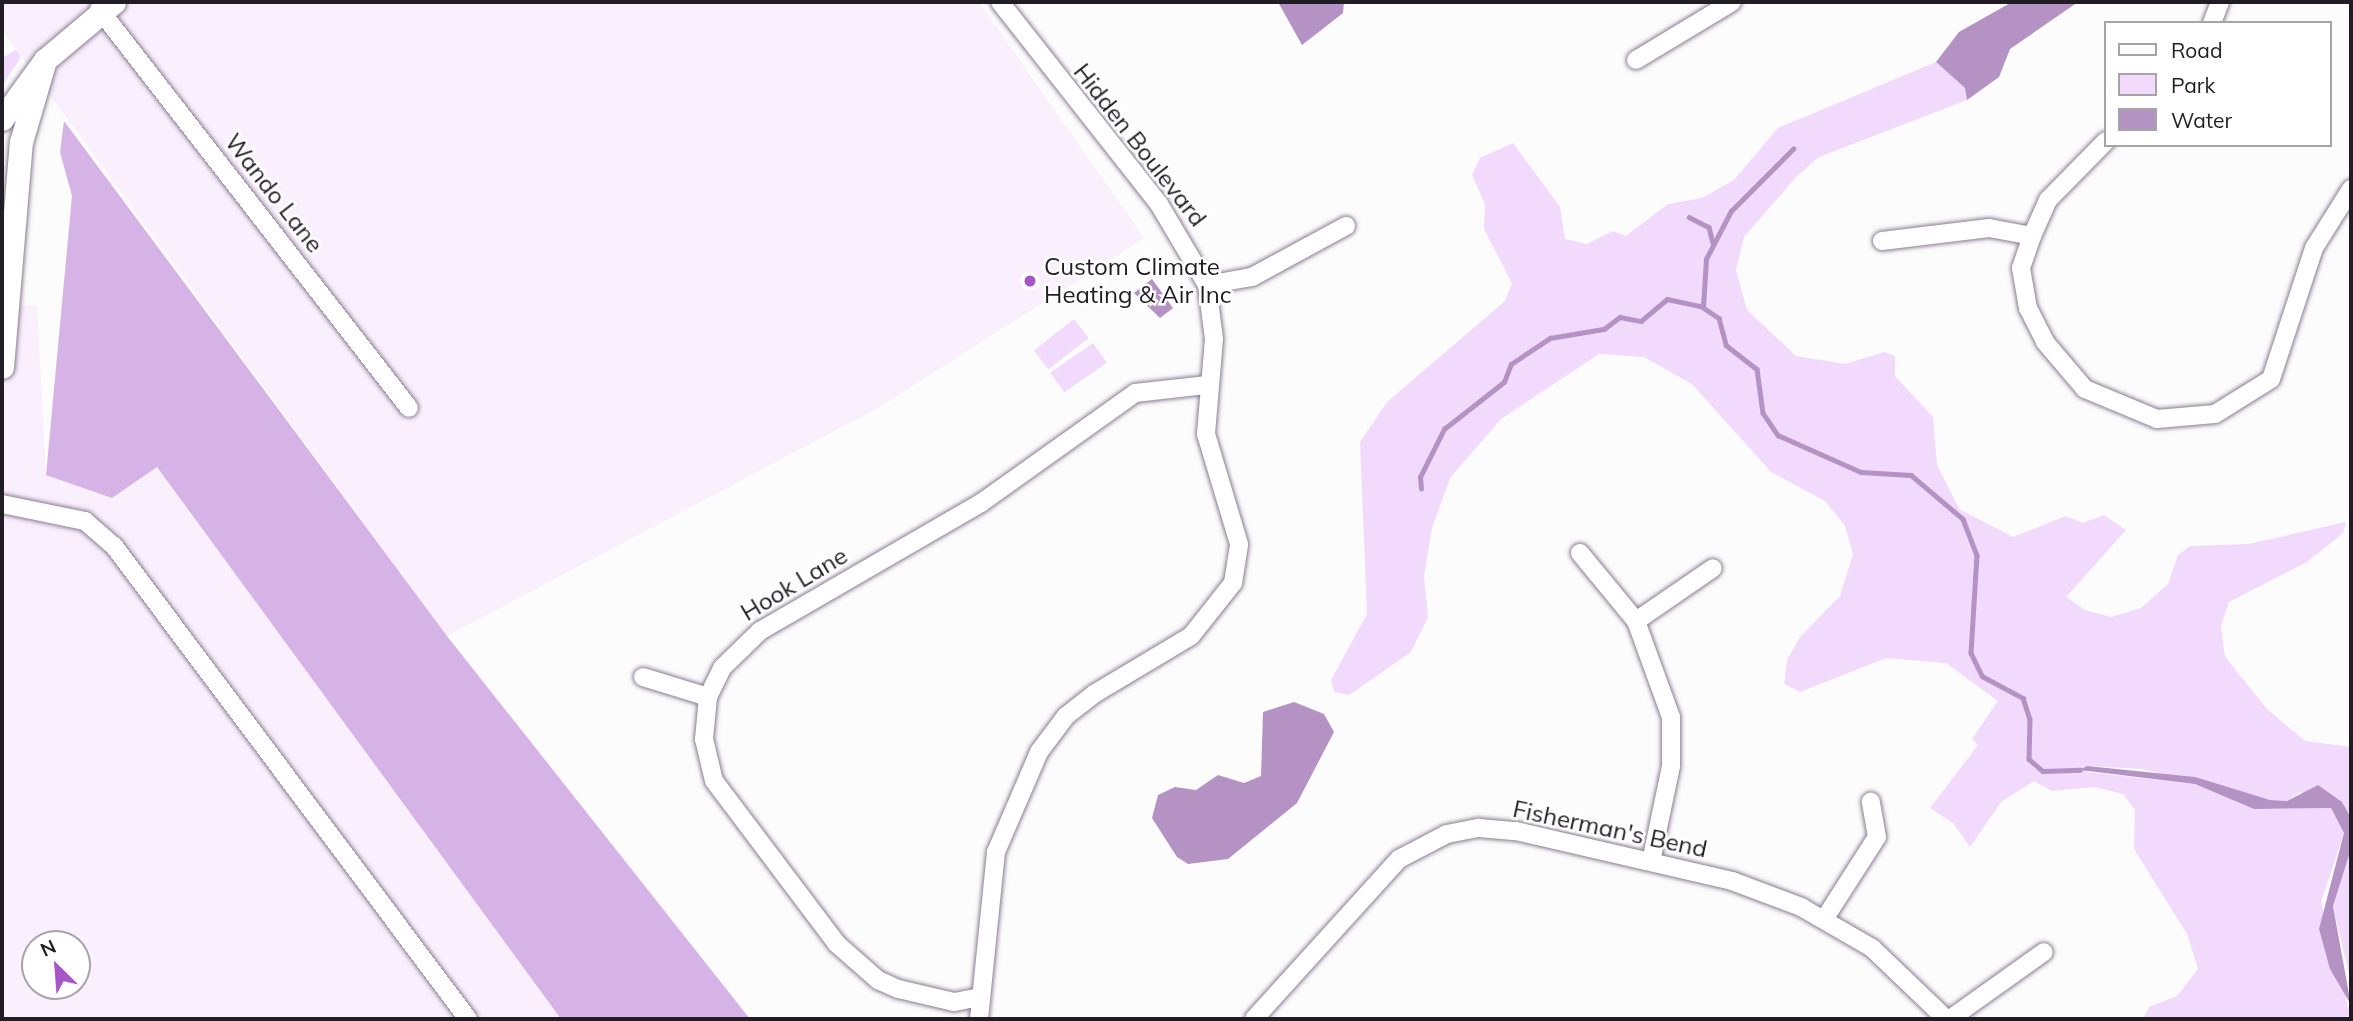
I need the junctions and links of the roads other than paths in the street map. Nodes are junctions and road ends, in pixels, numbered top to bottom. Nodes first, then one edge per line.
1 (1000, 2) edge
2 (1732, 2) edge
3 (2220, 2) edge
4 (107, 5) edge
5 (2213, 21) edge
6 (45, 60) junction
7 (1636, 60) dead end
8 (2, 119) edge
9 (2104, 143) edge
10 (2351, 189) edge
11 (1346, 226) dead end
12 (2032, 236) junction
13 (1882, 241) dead end
14 (1207, 285) junction
15 (2, 367) edge
16 (1206, 386) junction
17 (409, 408) dead end
18 (2, 504) edge
19 (1580, 553) dead end
20 (1713, 568) dead end
21 (1636, 621) junction
22 (643, 677) dead end
23 (708, 697) junction
24 (1871, 802) dead end
25 (1651, 862) junction
26 (1825, 918) junction
27 (2044, 952) dead end
28 (980, 997) junction
29 (468, 1019) edge
30 (979, 1019) edge
31 (1255, 1019) edge
32 (1948, 1019) edge

1 - 14 street, Hidden Boulevard
2 - 7 street
3 - 5 street
4 - 6 main road
4 - 17 street, Wando Lane
6 - 8 main road
6 - 15 main road
9 - 12 street
10 - 12 street
11 - 14 street
12 - 13 street
14 - 16 street, Hidden Boulevard
16 - 23 street, Hook Lane
16 - 28 street, Hidden Boulevard
18 - 29 street
19 - 21 street
20 - 21 street
21 - 25 street
22 - 23 street
23 - 28 street, Hook Lane
24 - 26 street
25 - 26 street, Fisherman's Bend
25 - 31 street, Fisherman's Bend
26 - 32 street, Fisherman's Bend
27 - 32 street
28 - 30 street, Hidden Boulevard

